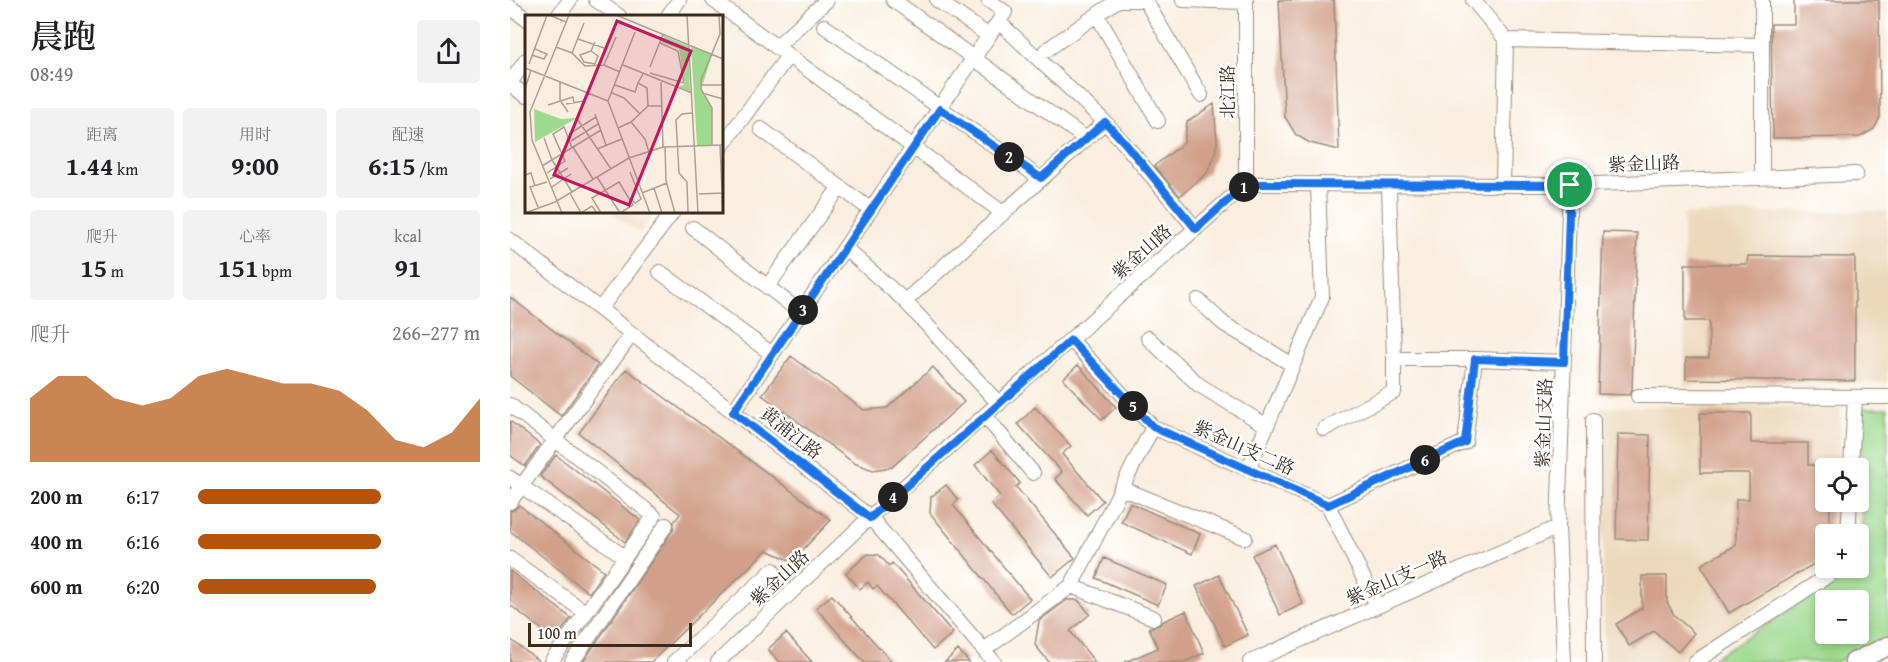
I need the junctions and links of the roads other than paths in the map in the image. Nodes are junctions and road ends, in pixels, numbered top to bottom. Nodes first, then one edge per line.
1 (570, 0) edge
2 (596, 0) edge
3 (679, 0) edge
4 (713, 0) edge
5 (893, 0) edge
6 (937, 0) edge
7 (988, 0) edge
8 (1118, 0) edge
9 (1145, 0) edge
10 (1183, 0) edge
11 (1473, 0) edge
12 (1762, 0) edge
13 (823, 1) edge
14 (1246, 1) edge
15 (510, 7) edge
16 (559, 15) edge
17 (618, 15) edge
18 (669, 15) edge
19 (1097, 15) junction
20 (525, 17) edge
21 (1002, 17) junction
22 (824, 26) dead end
23 (989, 36) junction
24 (1506, 40) junction
25 (1761, 45) junction
26 (776, 47) junction
27 (1045, 51) dead end
28 (788, 56) junction
29 (974, 58) junction
30 (525, 61) edge
31 (510, 83) edge
32 (525, 95) edge
33 (1201, 95) dead end
34 (940, 109) junction
35 (1158, 121) dead end
36 (1105, 122) junction
37 (762, 129) dead end
38 (1086, 139) junction
39 (723, 145) edge
40 (914, 148) junction
41 (1856, 174) dead end
42 (1041, 178) junction
43 (1762, 178) junction
44 (1246, 184) junction
45 (1318, 184) junction
46 (1389, 185) junction
47 (1503, 185) junction
48 (1570, 185) junction
49 (840, 187) junction
50 (871, 210) junction
51 (672, 213) edge
52 (1003, 213) junction
53 (693, 228) dead end
54 (1196, 229) junction
55 (510, 240) edge
56 (845, 248) junction
57 (660, 272) dead end
58 (767, 286) junction
59 (1198, 300) dead end
60 (905, 301) junction
61 (600, 309) junction
62 (801, 313) junction
63 (632, 334) junction
64 (1148, 338) dead end
65 (1071, 340) junction
66 (772, 354) junction
67 (1394, 358) junction
68 (1475, 359) junction
69 (1564, 362) junction
70 (1293, 364) junction
71 (1638, 396) dead end
72 (1855, 397) junction
73 (1888, 397) edge
74 (999, 404) junction
75 (510, 405) edge
76 (733, 412) junction
77 (985, 416) junction
78 (1593, 420) dead end
79 (1267, 426) junction
80 (1153, 427) junction
81 (1324, 429) dead end
82 (1852, 458) edge
83 (1248, 470) junction
84 (1033, 473) dead end
85 (516, 482) edge
86 (1121, 488) junction
87 (510, 502) edge
88 (1328, 505) junction
89 (870, 518) junction
90 (666, 525) dead end
91 (1558, 527) junction
92 (1245, 538) dead end
93 (625, 557) junction
94 (510, 559) edge
95 (773, 570) dead end
96 (1824, 578) edge
97 (1071, 586) junction
98 (1377, 606) junction
99 (585, 612) junction
100 (1154, 618) dead end
101 (1888, 646) edge
102 (984, 650) junction
103 (551, 662) edge
104 (572, 662) edge
105 (674, 662) edge
106 (718, 662) edge
107 (994, 662) edge
108 (1250, 662) edge
109 (1563, 662) edge
110 (1594, 662) edge
111 (1695, 662) edge
112 (1854, 662) edge

1 - 16 street
2 - 17 street
3 - 18 street
4 - 26 street
5 - 29 street
6 - 23 street
7 - 21 street
8 - 9 street
8 - 19 street
9 - 33 street
10 - 14 street
11 - 24 street
12 - 25 street
13 - 26 street
14 - 44 street, 北江路
15 - 20 street
19 - 27 street
19 - 35 street
21 - 23 street
21 - 36 street
22 - 34 street
23 - 29 street
24 - 25 street
24 - 47 street
25 - 43 street
26 - 28 street
28 - 39 street
28 - 40 street
29 - 34 street
29 - 38 street
30 - 31 street
31 - 32 street
34 - 40 street
34 - 42 street
36 - 38 street
36 - 54 street
37 - 49 street
38 - 42 street
40 - 50 street
40 - 52 street
41 - 43 street, 紫金山路
42 - 52 street
43 - 48 street, 紫金山路
44 - 45 street, 紫金山路
44 - 54 street, 紫金山路
45 - 46 street, 紫金山路
45 - 70 street
46 - 47 street, 紫金山路
46 - 67 street
47 - 48 street, 紫金山路
48 - 69 street, 紫金山支路
49 - 50 street
49 - 58 street
50 - 56 street
51 - 61 street
52 - 60 street
53 - 58 street
54 - 65 street, 紫金山路
55 - 61 street, 黄浦江路
56 - 60 street
56 - 62 street
57 - 66 street
58 - 62 street
59 - 70 street
60 - 74 street
61 - 63 street, 黄浦江路
62 - 66 street
63 - 76 street, 黄浦江路
63 - 85 street
64 - 79 street
65 - 74 street, 紫金山路
65 - 80 street, 紫金山支二路
66 - 76 street
67 - 68 street
67 - 81 street
68 - 69 street
68 - 88 street
69 - 91 street, 紫金山支路
70 - 79 street
71 - 72 street
72 - 73 street
72 - 82 street
74 - 77 street, 紫金山路
75 - 93 street
76 - 89 street, 黄浦江路
77 - 84 street
77 - 89 street, 紫金山路
78 - 110 street
79 - 83 street
80 - 83 street, 紫金山支二路
80 - 86 street
83 - 88 street, 紫金山支二路
85 - 87 street
85 - 93 street
86 - 92 street
86 - 97 street
88 - 98 street
89 - 102 street, 黄浦江路
89 - 106 street, 紫金山路
90 - 104 street
91 - 98 street, 紫金山支一路
91 - 109 street, 紫金山支路
93 - 99 street
94 - 99 street
95 - 105 street
96 - 111 street
97 - 100 street
97 - 102 street
98 - 108 street, 紫金山支一路
99 - 103 street
101 - 112 main road
102 - 107 street, 黄浦江路

